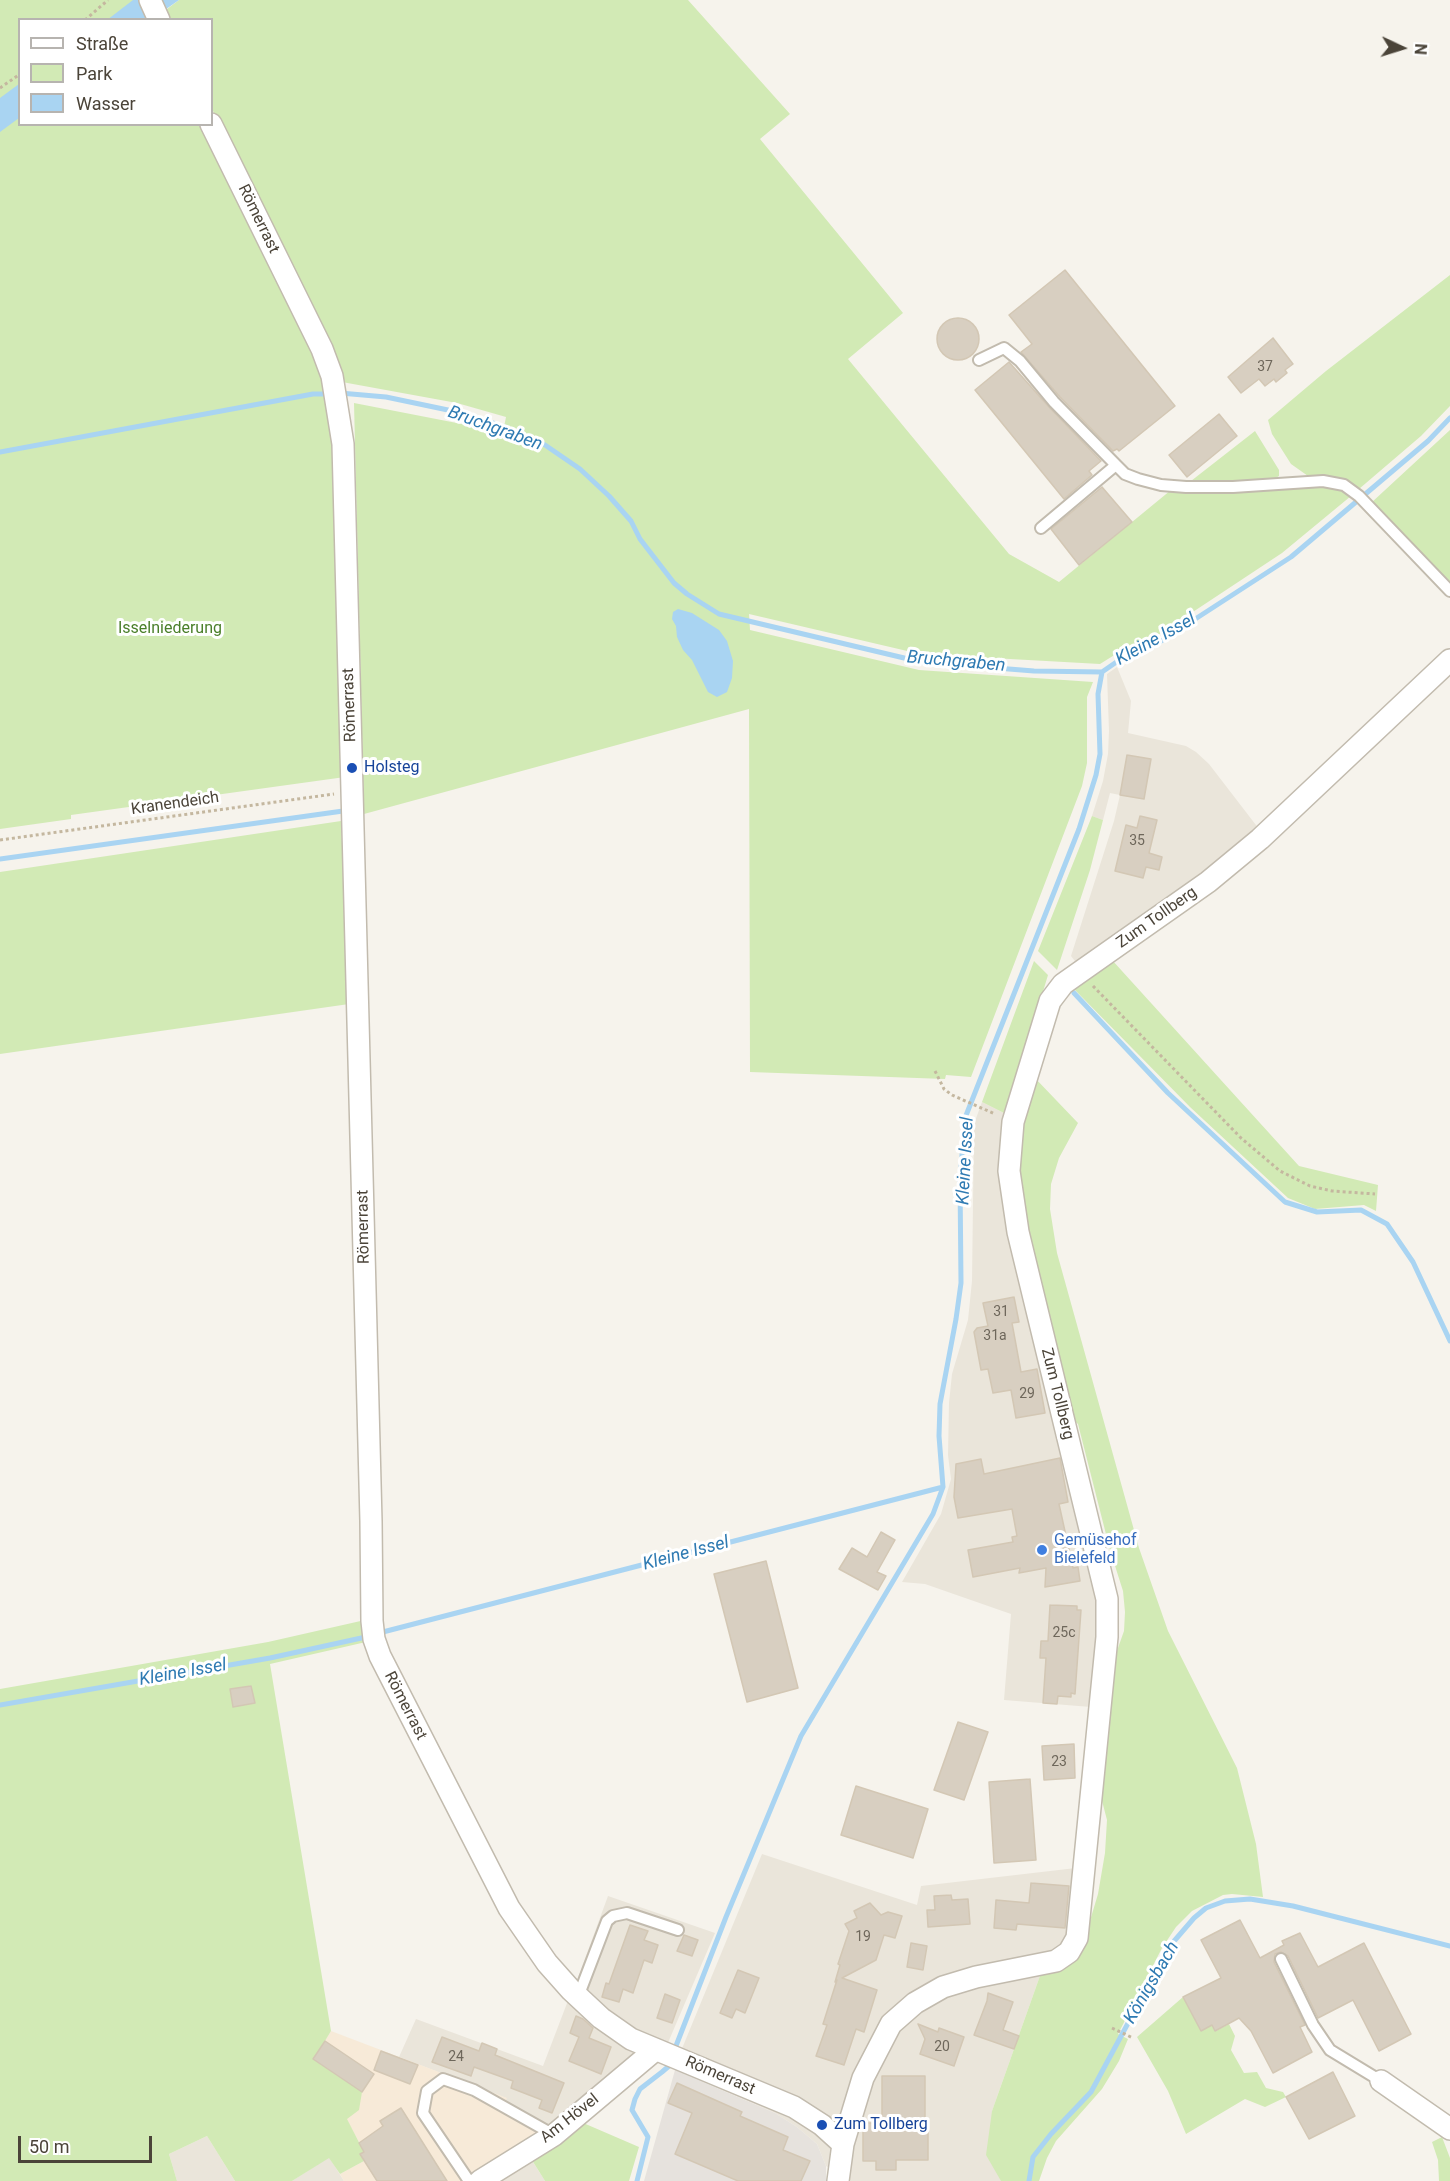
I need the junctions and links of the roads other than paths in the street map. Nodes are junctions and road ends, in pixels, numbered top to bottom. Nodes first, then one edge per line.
1 (150, 0) edge
2 (158, 18) edge
3 (212, 126) edge
4 (979, 360) dead end
5 (1116, 465) junction
6 (1041, 528) dead end
7 (1450, 591) edge
8 (1450, 660) edge
9 (678, 1930) dead end
10 (1281, 1959) dead end
11 (578, 1997) junction
12 (667, 2054) junction
13 (1381, 2081) joint
14 (1450, 2129) edge
15 (554, 2135) junction
16 (843, 2144) junction
17 (468, 2181) edge
18 (480, 2181) edge
19 (838, 2181) edge

1 - 2 street
3 - 11 street, Römerrast
4 - 5 lane
5 - 6 lane
5 - 7 lane
8 - 16 street, Zum Tollberg
9 - 11 lane
10 - 13 lane
11 - 12 street, Römerrast
12 - 15 street, Am Hövel
12 - 16 street, Römerrast
13 - 14 street
15 - 17 lane
15 - 18 street, Am Hövel
16 - 19 street, Zum Tollberg

